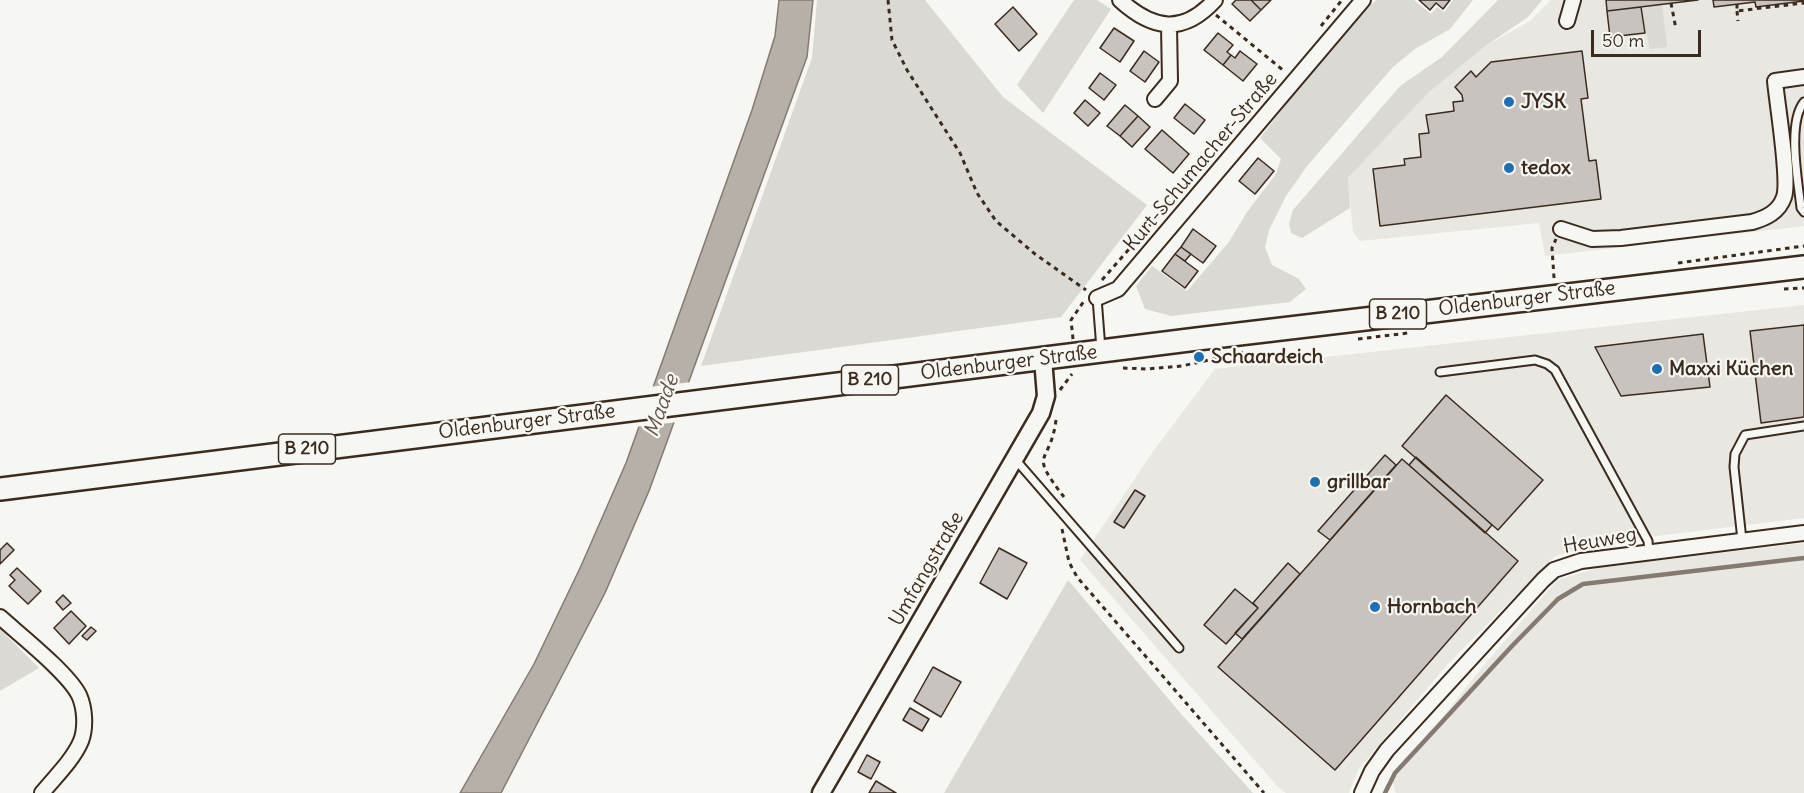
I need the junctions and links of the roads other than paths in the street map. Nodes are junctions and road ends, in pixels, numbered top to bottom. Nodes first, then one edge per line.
1 (1120, 0) edge
2 (1363, 0) edge
3 (1573, 0) edge
4 (1211, 4) edge
5 (1568, 21) dead end
6 (1169, 26) junction
7 (1804, 77) edge
8 (1155, 99) dead end
9 (1804, 102) edge
10 (1804, 212) edge
11 (1561, 230) road end
12 (1804, 267) edge
13 (1097, 291) joint
14 (1101, 352) junction
15 (1042, 359) junction
16 (1440, 372) dead end
17 (1804, 426) edge
18 (1015, 459) junction
19 (0, 489) edge
20 (1804, 533) edge
21 (1742, 540) junction
22 (1649, 552) junction
23 (0, 617) edge
24 (1179, 648) dead end
25 (42, 793) edge
26 (821, 793) edge
27 (1362, 793) edge

1 - 6 street
2 - 13 street, Kurt-Schumacher-Straße
3 - 5 street
4 - 6 street
6 - 8 street
7 - 11 street
9 - 10 lane
12 - 14 main road, Oldenburger Straße / B 210
13 - 14 lane
14 - 15 main road, Oldenburger Straße / B 210
15 - 18 street, Umfangstraße
15 - 19 main road, Oldenburger Straße / B 210
16 - 22 lane
17 - 21 lane
18 - 24 lane
18 - 26 street, Umfangstraße
20 - 21 street, Heuweg
21 - 22 street, Heuweg
22 - 27 street, Heuweg
23 - 25 street

